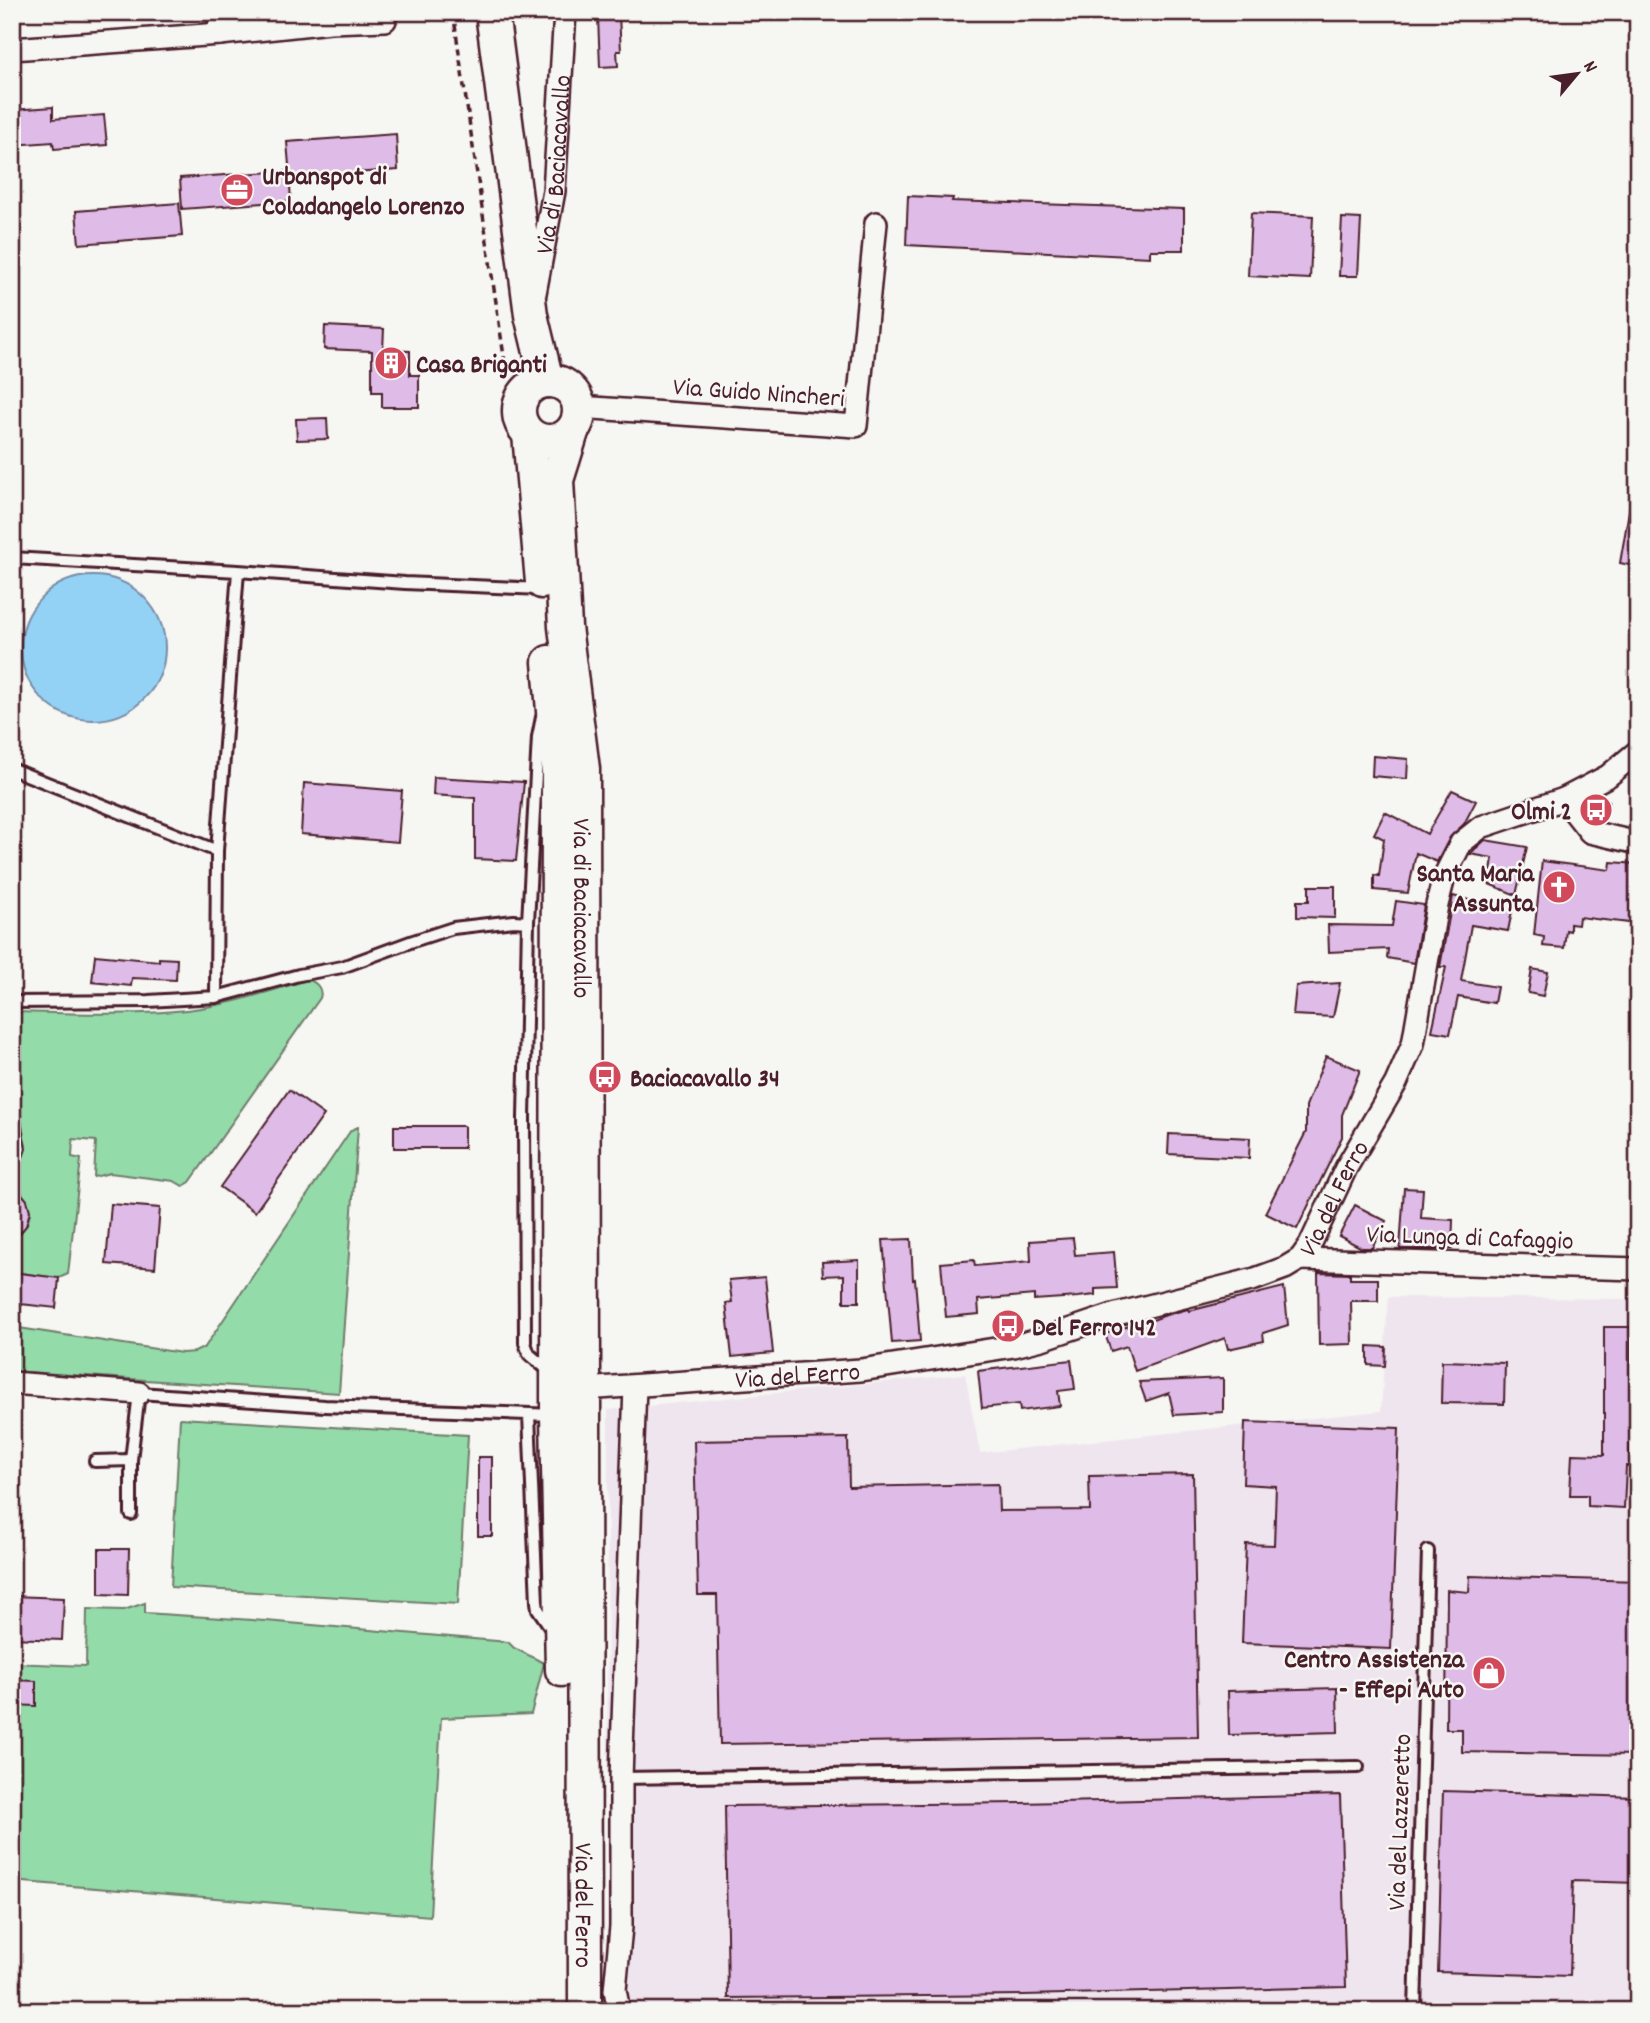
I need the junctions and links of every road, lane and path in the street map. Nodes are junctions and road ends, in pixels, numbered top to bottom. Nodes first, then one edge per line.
1 (219, 12) edge
2 (453, 12) edge
3 (565, 12) edge
4 (493, 19) edge
5 (386, 20) dead end
6 (220, 34) junction
7 (12, 49) edge
8 (876, 223) dead end
9 (531, 315) junction
10 (506, 370) dead end
11 (547, 381) junction
12 (576, 419) junction
13 (529, 434) junction
14 (12, 558) edge
15 (238, 571) junction
16 (543, 589) junction
17 (551, 681) junction
18 (1638, 751) edge
19 (12, 769) edge
20 (1564, 799) junction
21 (1638, 843) edge
22 (217, 851) junction
23 (528, 922) junction
24 (216, 997) junction
25 (12, 1002) edge
26 (1300, 1259) junction
27 (1638, 1269) edge
28 (12, 1383) edge
29 (570, 1383) junction
30 (635, 1386) junction
31 (139, 1393) junction
32 (543, 1415) junction
33 (131, 1460) junction
34 (95, 1461) dead end
35 (131, 1514) dead end
36 (1428, 1551) dead end
37 (1358, 1767) dead end
38 (621, 1778) junction
39 (564, 2011) edge
40 (585, 2011) edge
41 (619, 2011) edge
42 (1415, 2011) edge

1 - 6 street
2 - 10 path
3 - 9 street, Via di Baciacavallo
4 - 9 main road, Via di Baciacavallo
5 - 6 street
6 - 7 street
8 - 12 street, Via Guido Nincheri
9 - 11 main road, Via di Baciacavallo
11 - 12 main road
11 - 13 main road, Via di Baciacavallo
12 - 13 main road
12 - 29 main road, Via di Baciacavallo
13 - 16 main road, Via di Baciacavallo
14 - 15 lane
15 - 16 lane
15 - 22 lane
16 - 17 main road, Via di Baciacavallo
17 - 23 lane
17 - 29 main road, Via di Baciacavallo
18 - 20 street, Via del Ferro
19 - 22 lane
20 - 21 street
20 - 26 street, Via del Ferro
22 - 24 lane
23 - 24 lane
23 - 29 lane
24 - 25 lane
26 - 27 street, Via Lunga di Cafaggio
26 - 30 street, Via del Ferro
28 - 31 street
29 - 30 street, Via del Ferro
29 - 32 main road, Via del Ferro
29 - 40 main road, Via del Ferro
30 - 38 street, Via del Ferro
31 - 32 lane
31 - 33 lane
32 - 39 main road, Via del Ferro
33 - 34 lane
33 - 35 lane
36 - 42 lane, Via del Lazzeretto
37 - 38 lane
38 - 41 street, Via del Ferro

